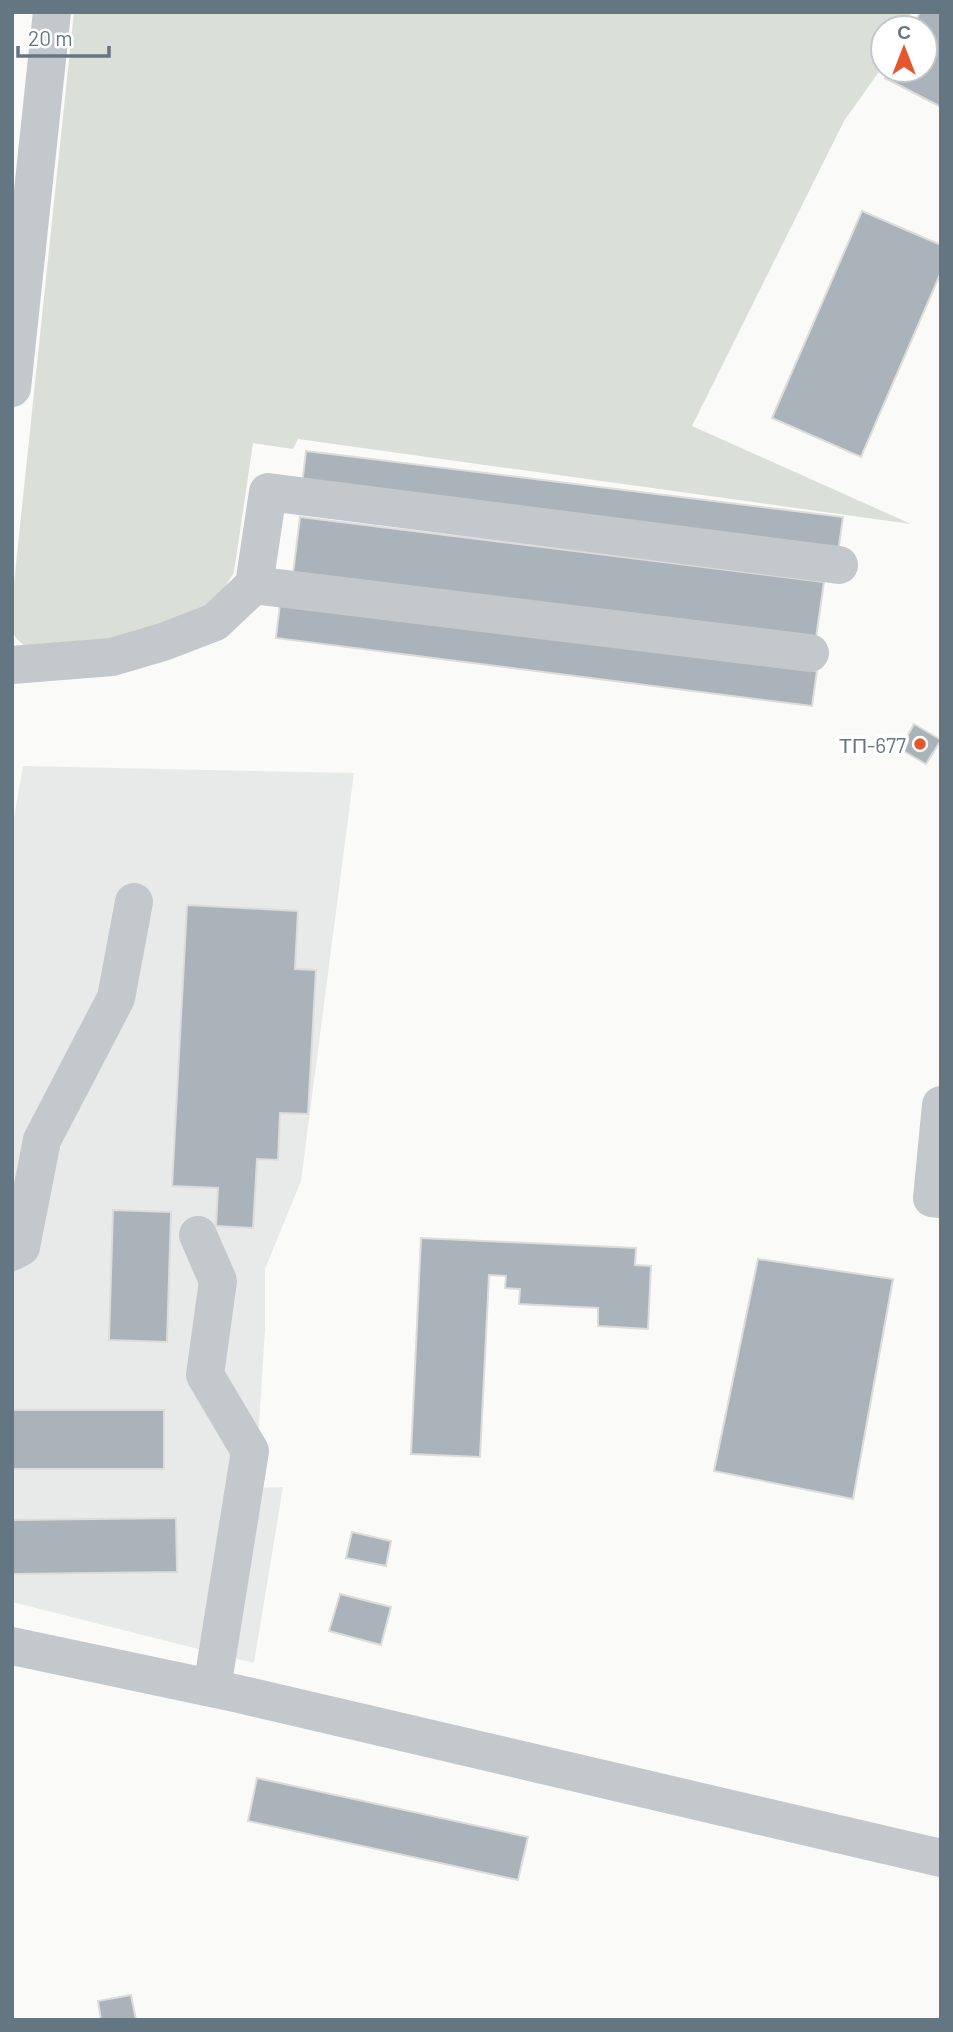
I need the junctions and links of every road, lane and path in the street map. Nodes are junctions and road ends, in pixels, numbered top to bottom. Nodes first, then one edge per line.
1 (52, 12) edge
2 (12, 388) edge
3 (839, 565) dead end
4 (254, 585) junction
5 (810, 653) dead end
6 (12, 665) edge
7 (134, 902) dead end
8 (941, 1105) edge
9 (941, 1199) edge
10 (198, 1235) dead end
11 (12, 1252) edge
12 (12, 1646) edge
13 (212, 1689) junction
14 (941, 1858) edge

1 - 2 street
3 - 4 street
4 - 5 street
4 - 6 street
7 - 11 street
8 - 9 street
10 - 13 street
12 - 13 street
13 - 14 street

